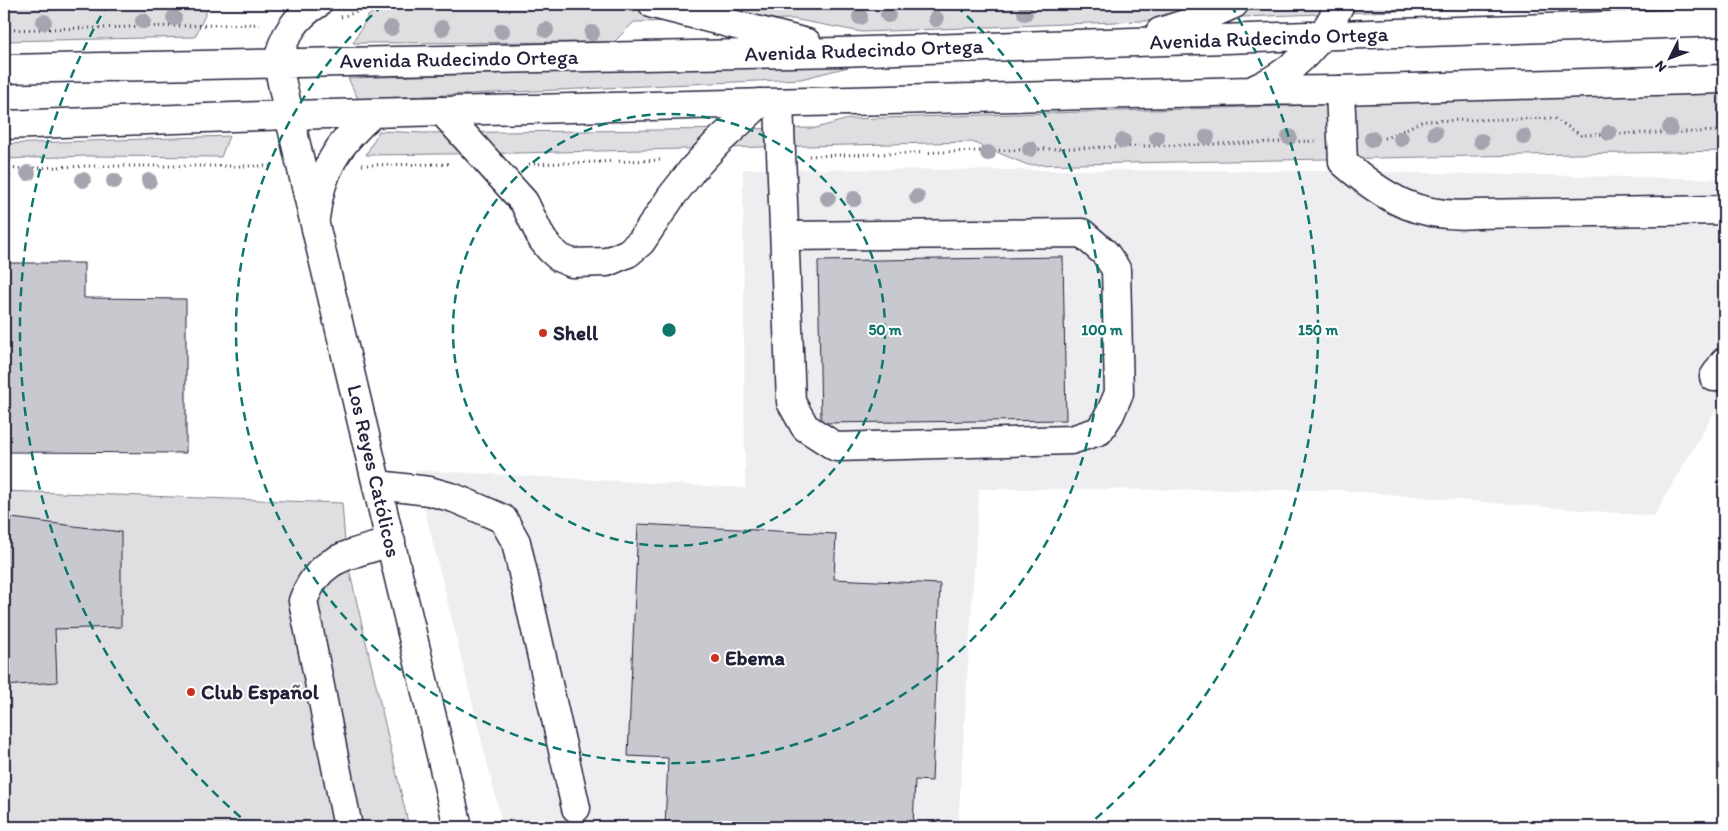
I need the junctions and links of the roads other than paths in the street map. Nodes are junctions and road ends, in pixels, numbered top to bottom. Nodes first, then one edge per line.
1 (317, 4) edge
2 (653, 4) edge
3 (1234, 4) edge
4 (1340, 4) edge
5 (296, 13) edge
6 (1724, 22) edge
7 (1321, 36) junction
8 (1118, 42) junction
9 (839, 52) junction
10 (279, 62) junction
11 (214, 64) junction
12 (4, 68) edge
13 (1724, 79) edge
14 (1340, 90) junction
15 (1252, 91) junction
16 (770, 103) junction
17 (442, 111) junction
18 (374, 113) junction
19 (289, 115) junction
20 (4, 125) edge
21 (1724, 210) edge
22 (314, 218) junction
23 (784, 236) junction
24 (378, 485) junction
25 (391, 542) junction
26 (576, 808) dead end
27 (348, 827) edge
28 (458, 827) edge

1 - 5 main road
2 - 9 main road
3 - 8 main road
4 - 7 main road
5 - 10 main road
6 - 7 main road, Avenida Rudecindo Ortega
7 - 8 main road, Avenida Rudecindo Ortega
7 - 15 main road
8 - 9 main road, Avenida Rudecindo Ortega
9 - 10 main road, Avenida Rudecindo Ortega
10 - 11 main road, Avenida Rudecindo Ortega
10 - 19 main road, Los Reyes Católicos
11 - 12 main road, Avenida Rudecindo Ortega
11 - 19 main road
13 - 14 main road
14 - 15 main road
14 - 21 main road
15 - 16 main road
16 - 17 main road
16 - 17 main road
16 - 23 main road
17 - 18 main road
18 - 19 main road
18 - 22 main road
19 - 20 main road
19 - 22 main road, Los Reyes Católicos
22 - 24 main road, Los Reyes Católicos
23 - 23 main road
24 - 25 main road, Los Reyes Católicos
24 - 26 main road
25 - 27 main road
25 - 28 main road, Los Reyes Católicos

